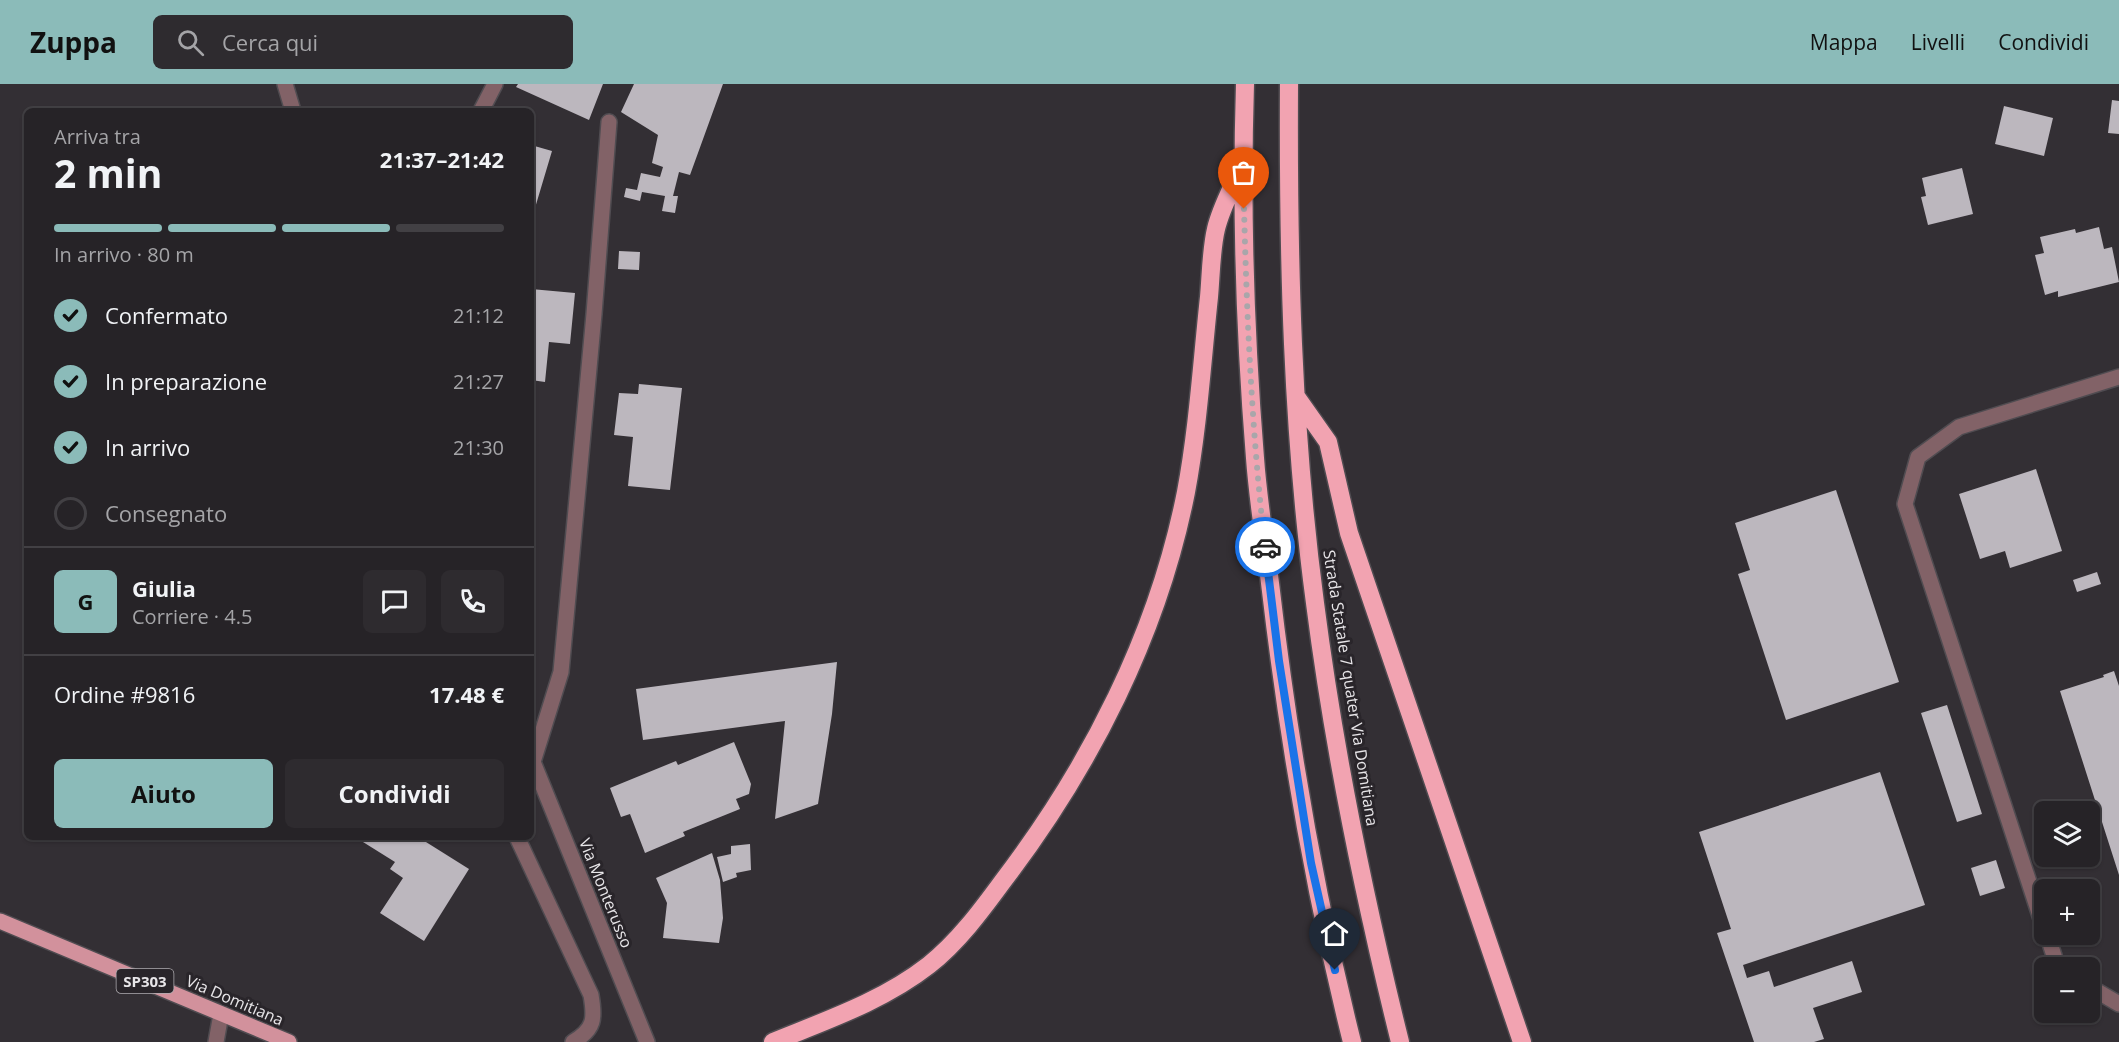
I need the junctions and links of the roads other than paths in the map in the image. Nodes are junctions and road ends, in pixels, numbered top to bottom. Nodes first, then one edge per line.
1 (285, 84) edge
2 (495, 84) edge
3 (1245, 84) edge
4 (1289, 84) edge
5 (292, 108) edge
6 (483, 108) edge
7 (609, 122) dead end
8 (1242, 165) junction
9 (2119, 376) edge
10 (1296, 396) junction
11 (534, 753) edge
12 (534, 764) edge
13 (518, 840) edge
14 (2034, 897) edge
15 (0, 921) edge
16 (2100, 993) edge
17 (2119, 1004) edge
18 (221, 1014) junction
19 (216, 1042) edge
20 (289, 1042) edge
21 (573, 1042) edge
22 (647, 1042) edge
23 (773, 1042) edge
24 (1352, 1042) edge
25 (1400, 1042) edge
26 (1522, 1042) edge

1 - 5 street
2 - 6 street
3 - 8 highway
4 - 10 highway, Strada Statale 7 quater Via Domitiana
7 - 11 street
8 - 23 highway
8 - 24 highway
9 - 14 street
10 - 25 highway, Strada Statale 7 quater Via Domitiana
10 - 26 highway
12 - 22 street, Via Monterusso
13 - 21 street
15 - 18 main road, Via Domitiana / SP303
16 - 17 street
18 - 19 street
18 - 20 main road, Via Domitiana / SP303

